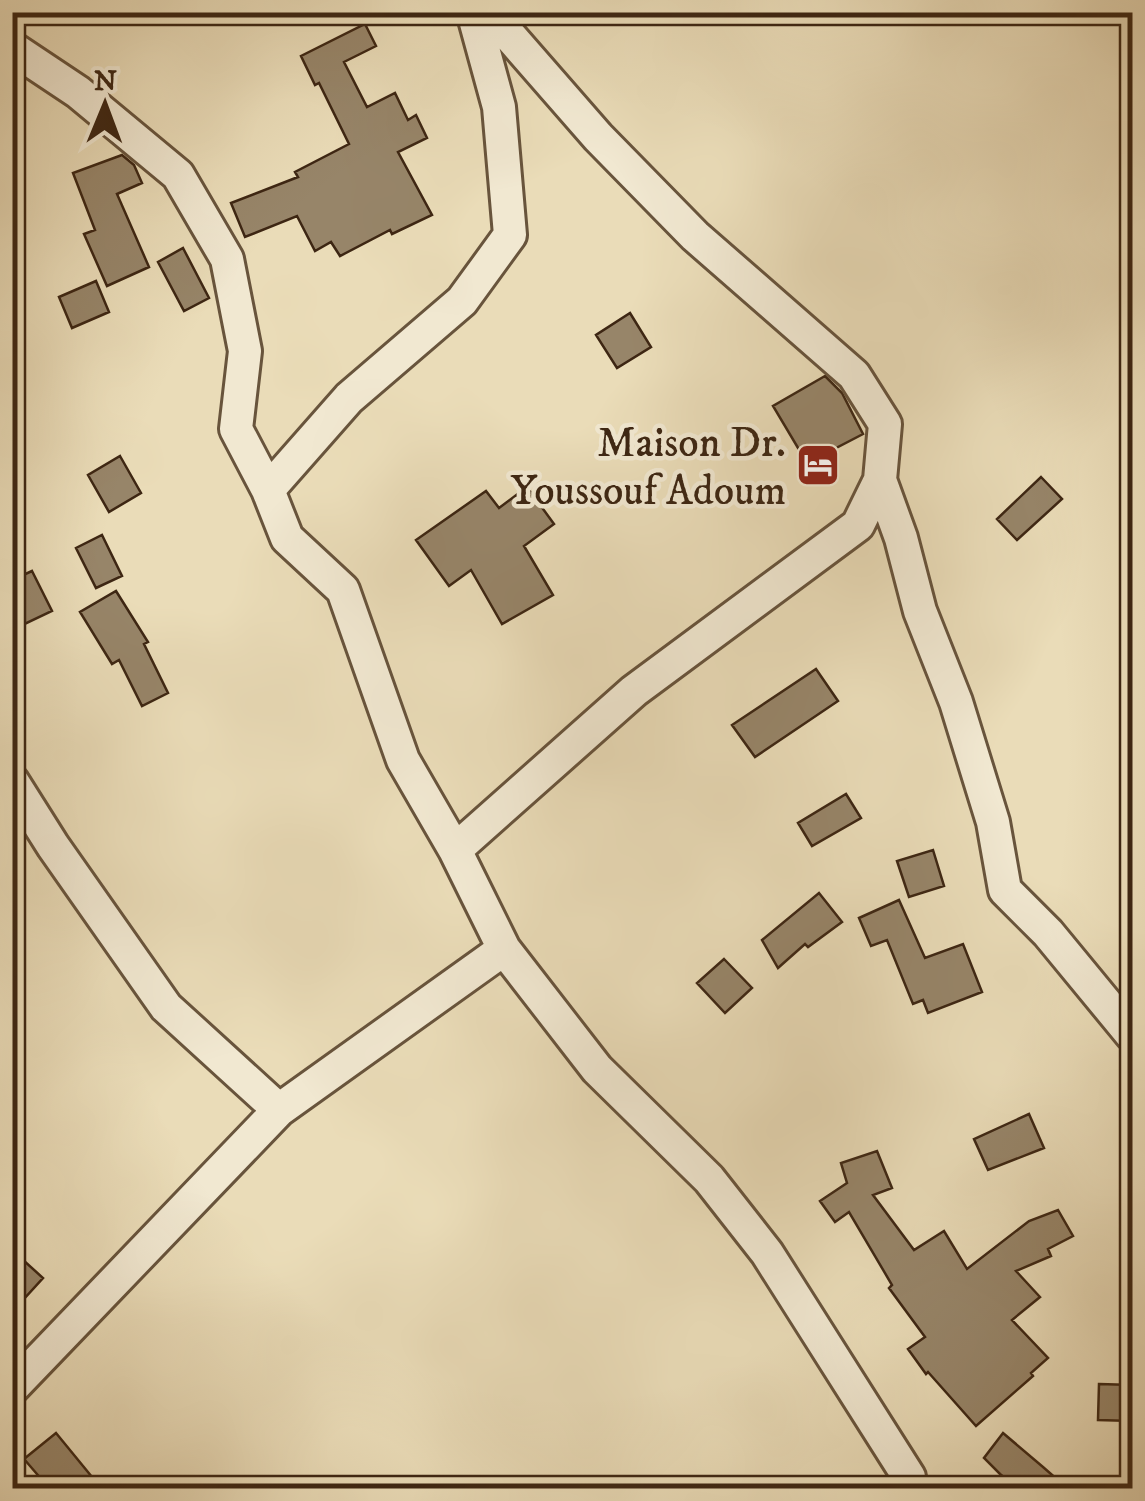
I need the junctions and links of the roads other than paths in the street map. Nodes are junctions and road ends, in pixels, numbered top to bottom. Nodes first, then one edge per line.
1 (473, 12) edge
2 (490, 12) edge
3 (12, 48) edge
4 (880, 480) junction
5 (268, 490) junction
6 (12, 781) edge
7 (454, 850) junction
8 (504, 949) junction
9 (1132, 1035) edge
10 (278, 1110) junction
11 (12, 1388) edge
12 (910, 1488) edge

1 - 5 street
2 - 4 street
3 - 5 street
4 - 7 street
4 - 9 street
5 - 7 street
6 - 10 street
7 - 8 street
8 - 10 street
8 - 12 street
10 - 11 street

